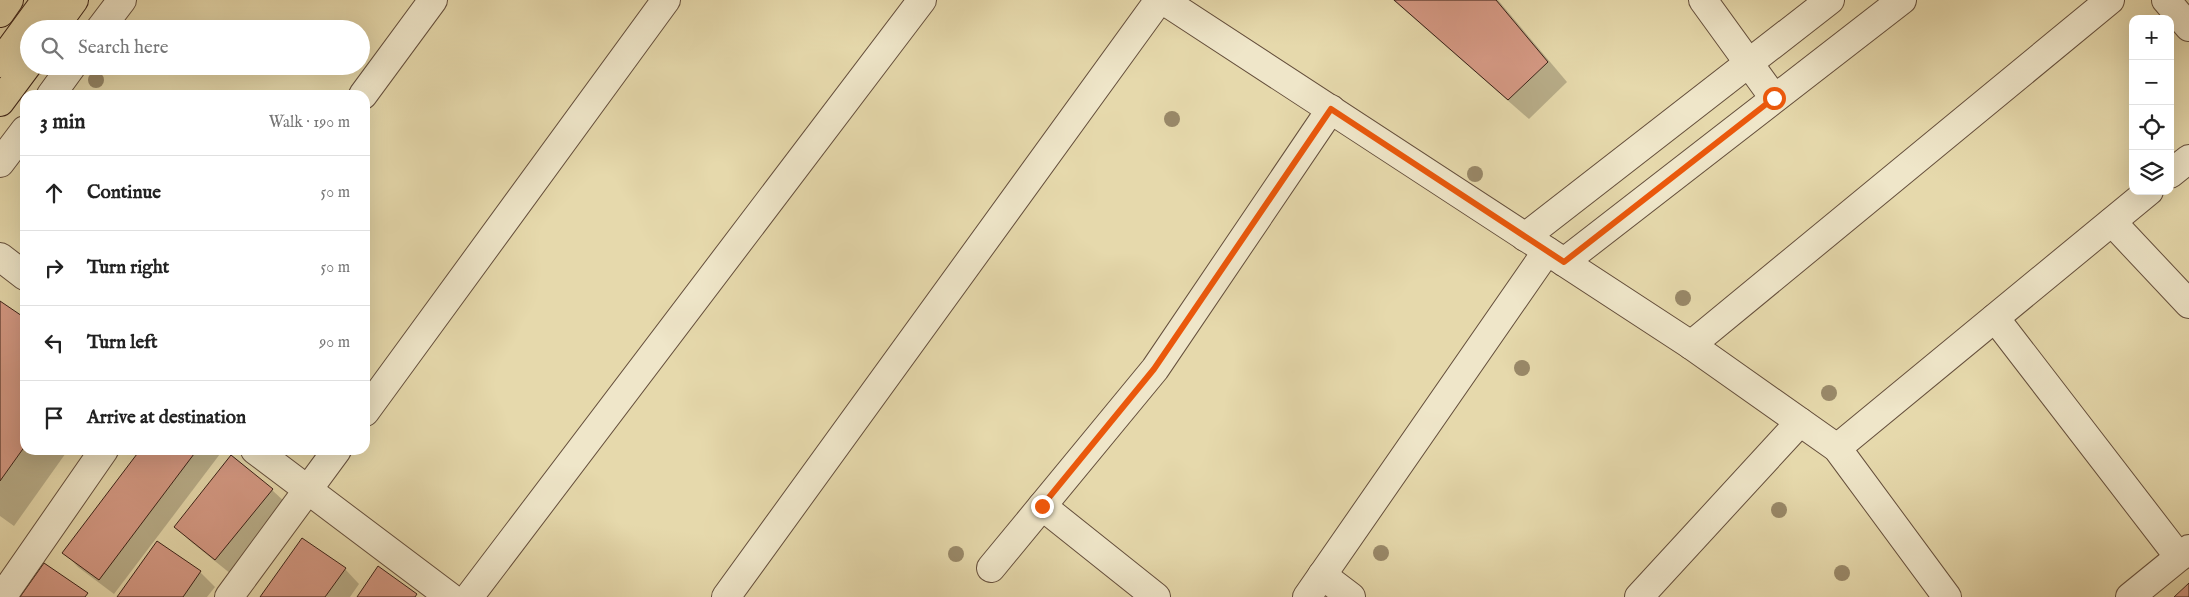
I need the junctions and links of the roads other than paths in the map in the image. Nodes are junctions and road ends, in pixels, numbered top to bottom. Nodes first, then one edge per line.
1 (9, 0) edge
2 (46, 0) edge
3 (74, 0) edge
4 (122, 0) edge
5 (433, 0) edge
6 (666, 0) edge
7 (922, 0) edge
8 (1159, 0) edge
9 (1163, 0) edge
10 (1703, 0) edge
11 (1830, 0) edge
12 (1902, 0) edge
13 (2110, 0) edge
14 (2166, 0) edge
15 (0, 13) edge
16 (31, 20) edge
17 (60, 20) edge
18 (107, 20) edge
19 (2189, 26) edge
20 (20, 36) edge
21 (0, 63) edge
22 (1749, 63) junction
23 (20, 75) edge
24 (65, 75) edge
25 (55, 90) edge
26 (367, 90) edge
27 (1774, 98) junction
28 (0, 102) edge
29 (1331, 109) junction
30 (20, 137) edge
31 (2189, 159) edge
32 (0, 164) edge
33 (2174, 171) edge
34 (2144, 195) edge
35 (2112, 222) junction
36 (1545, 250) junction
37 (0, 257) edge
38 (20, 272) edge
39 (2189, 304) edge
40 (1995, 318) junction
41 (1691, 345) junction
42 (370, 405) edge
43 (1800, 422) junction
44 (1837, 448) junction
45 (101, 455) edge
46 (262, 455) edge
47 (333, 455) edge
48 (308, 490) junction
49 (1042, 506) junction
50 (2184, 553) edge
51 (991, 568) dead end
52 (1322, 575) junction
53 (2, 597) edge
54 (228, 597) edge
55 (450, 597) edge
56 (469, 597) edge
57 (726, 597) edge
58 (1156, 597) edge
59 (1307, 597) edge
60 (1351, 597) edge
61 (1639, 597) edge
62 (1947, 597) edge
63 (2130, 597) edge

1 - 15 main road
2 - 16 main road
3 - 17 main road
4 - 18 street
5 - 26 street
6 - 42 street
7 - 56 street
8 - 57 street
9 - 29 street
10 - 22 street
11 - 22 street
12 - 27 street
13 - 41 street
14 - 19 street
20 - 21 main road
22 - 27 street
22 - 36 street
23 - 28 main road
24 - 25 street
27 - 36 street
29 - 36 street
29 - 49 street
30 - 32 street
31 - 33 street
34 - 35 street
35 - 39 street
35 - 40 street
36 - 41 street
36 - 52 street
37 - 38 street
40 - 44 street
40 - 50 street
41 - 43 street
43 - 44 street
43 - 61 street
44 - 62 street
45 - 53 street
46 - 48 street
47 - 48 street
48 - 54 street
48 - 55 street
49 - 51 street
49 - 58 street
50 - 63 street
52 - 59 street
52 - 60 street

